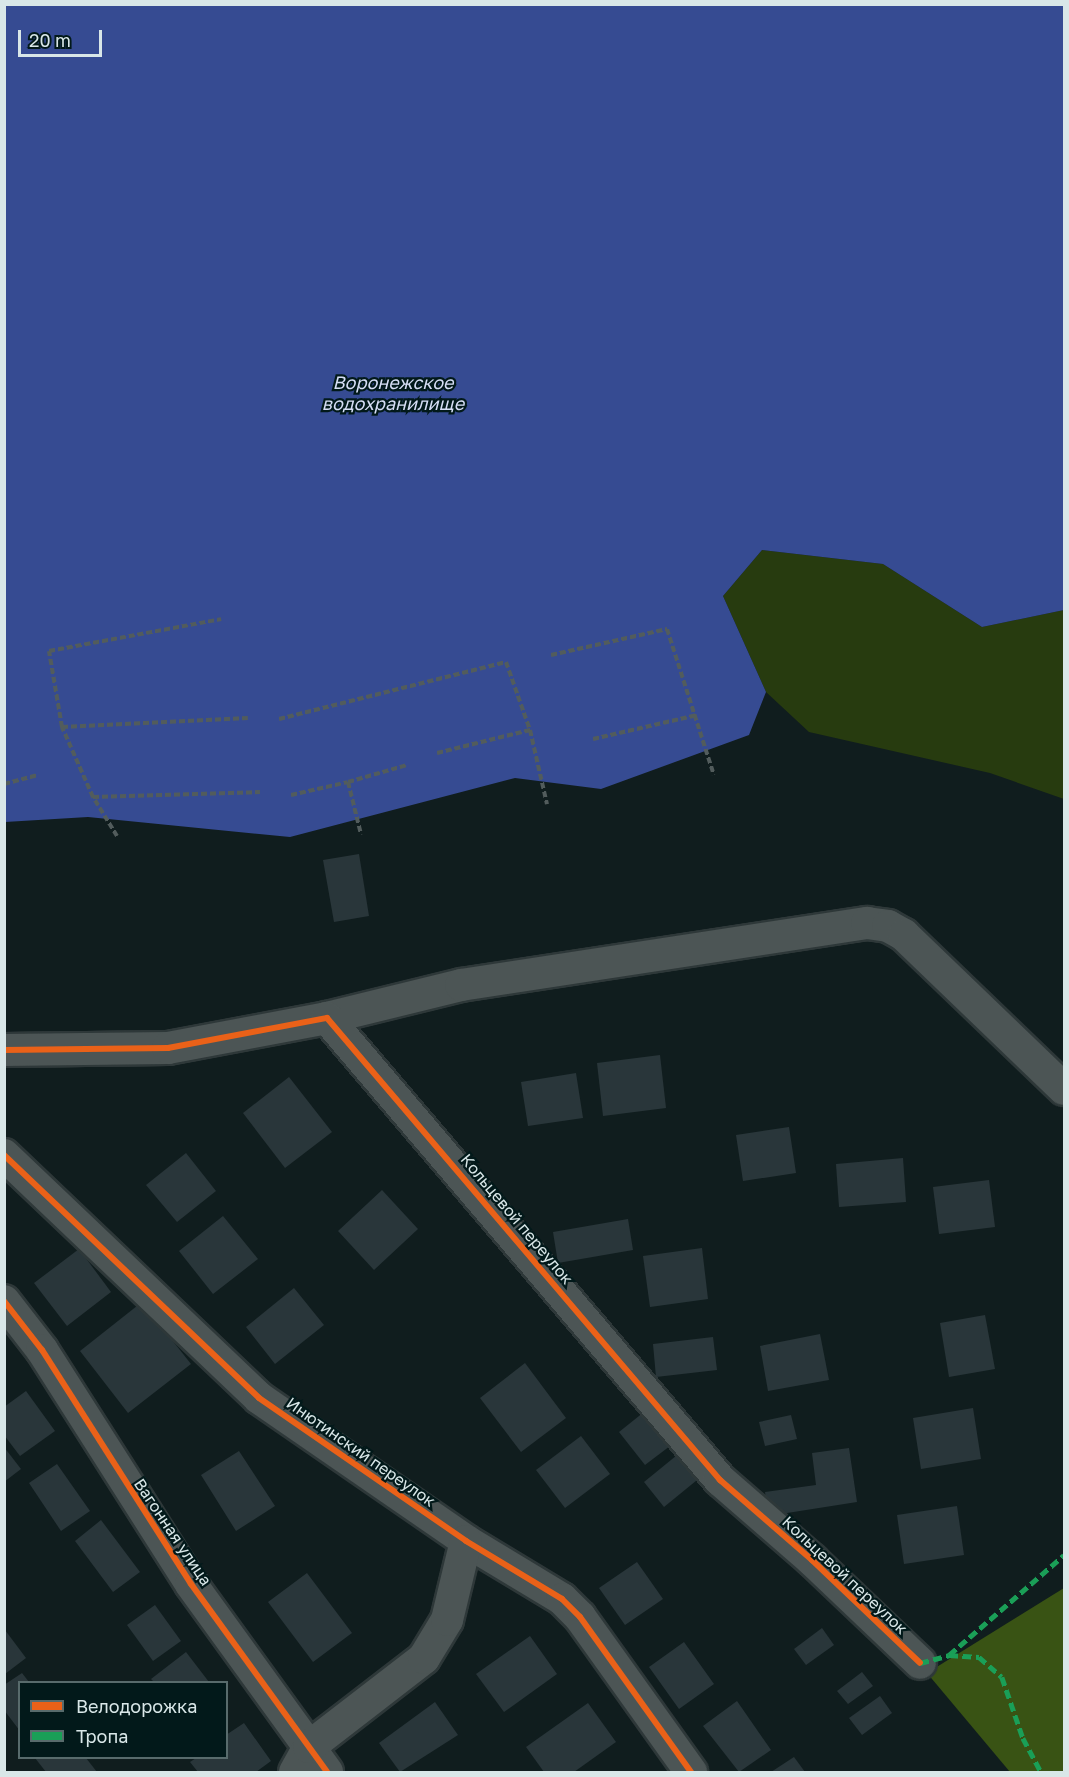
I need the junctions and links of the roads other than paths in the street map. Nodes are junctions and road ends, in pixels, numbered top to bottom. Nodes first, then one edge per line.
1 (327, 1018) junction
2 (4, 1050) edge
3 (1065, 1089) edge
4 (4, 1155) edge
5 (4, 1301) edge
6 (466, 1541) junction
7 (920, 1664) dead end
8 (302, 1760) edge
9 (327, 1773) edge
10 (692, 1773) edge

1 - 2 street
1 - 3 street
1 - 7 street, Кольцевой переулок
4 - 6 street, Инютинский переулок
5 - 8 street, Вагонная улица
6 - 8 street
6 - 10 street, Инютинский переулок
8 - 9 street, Вагонная улица

